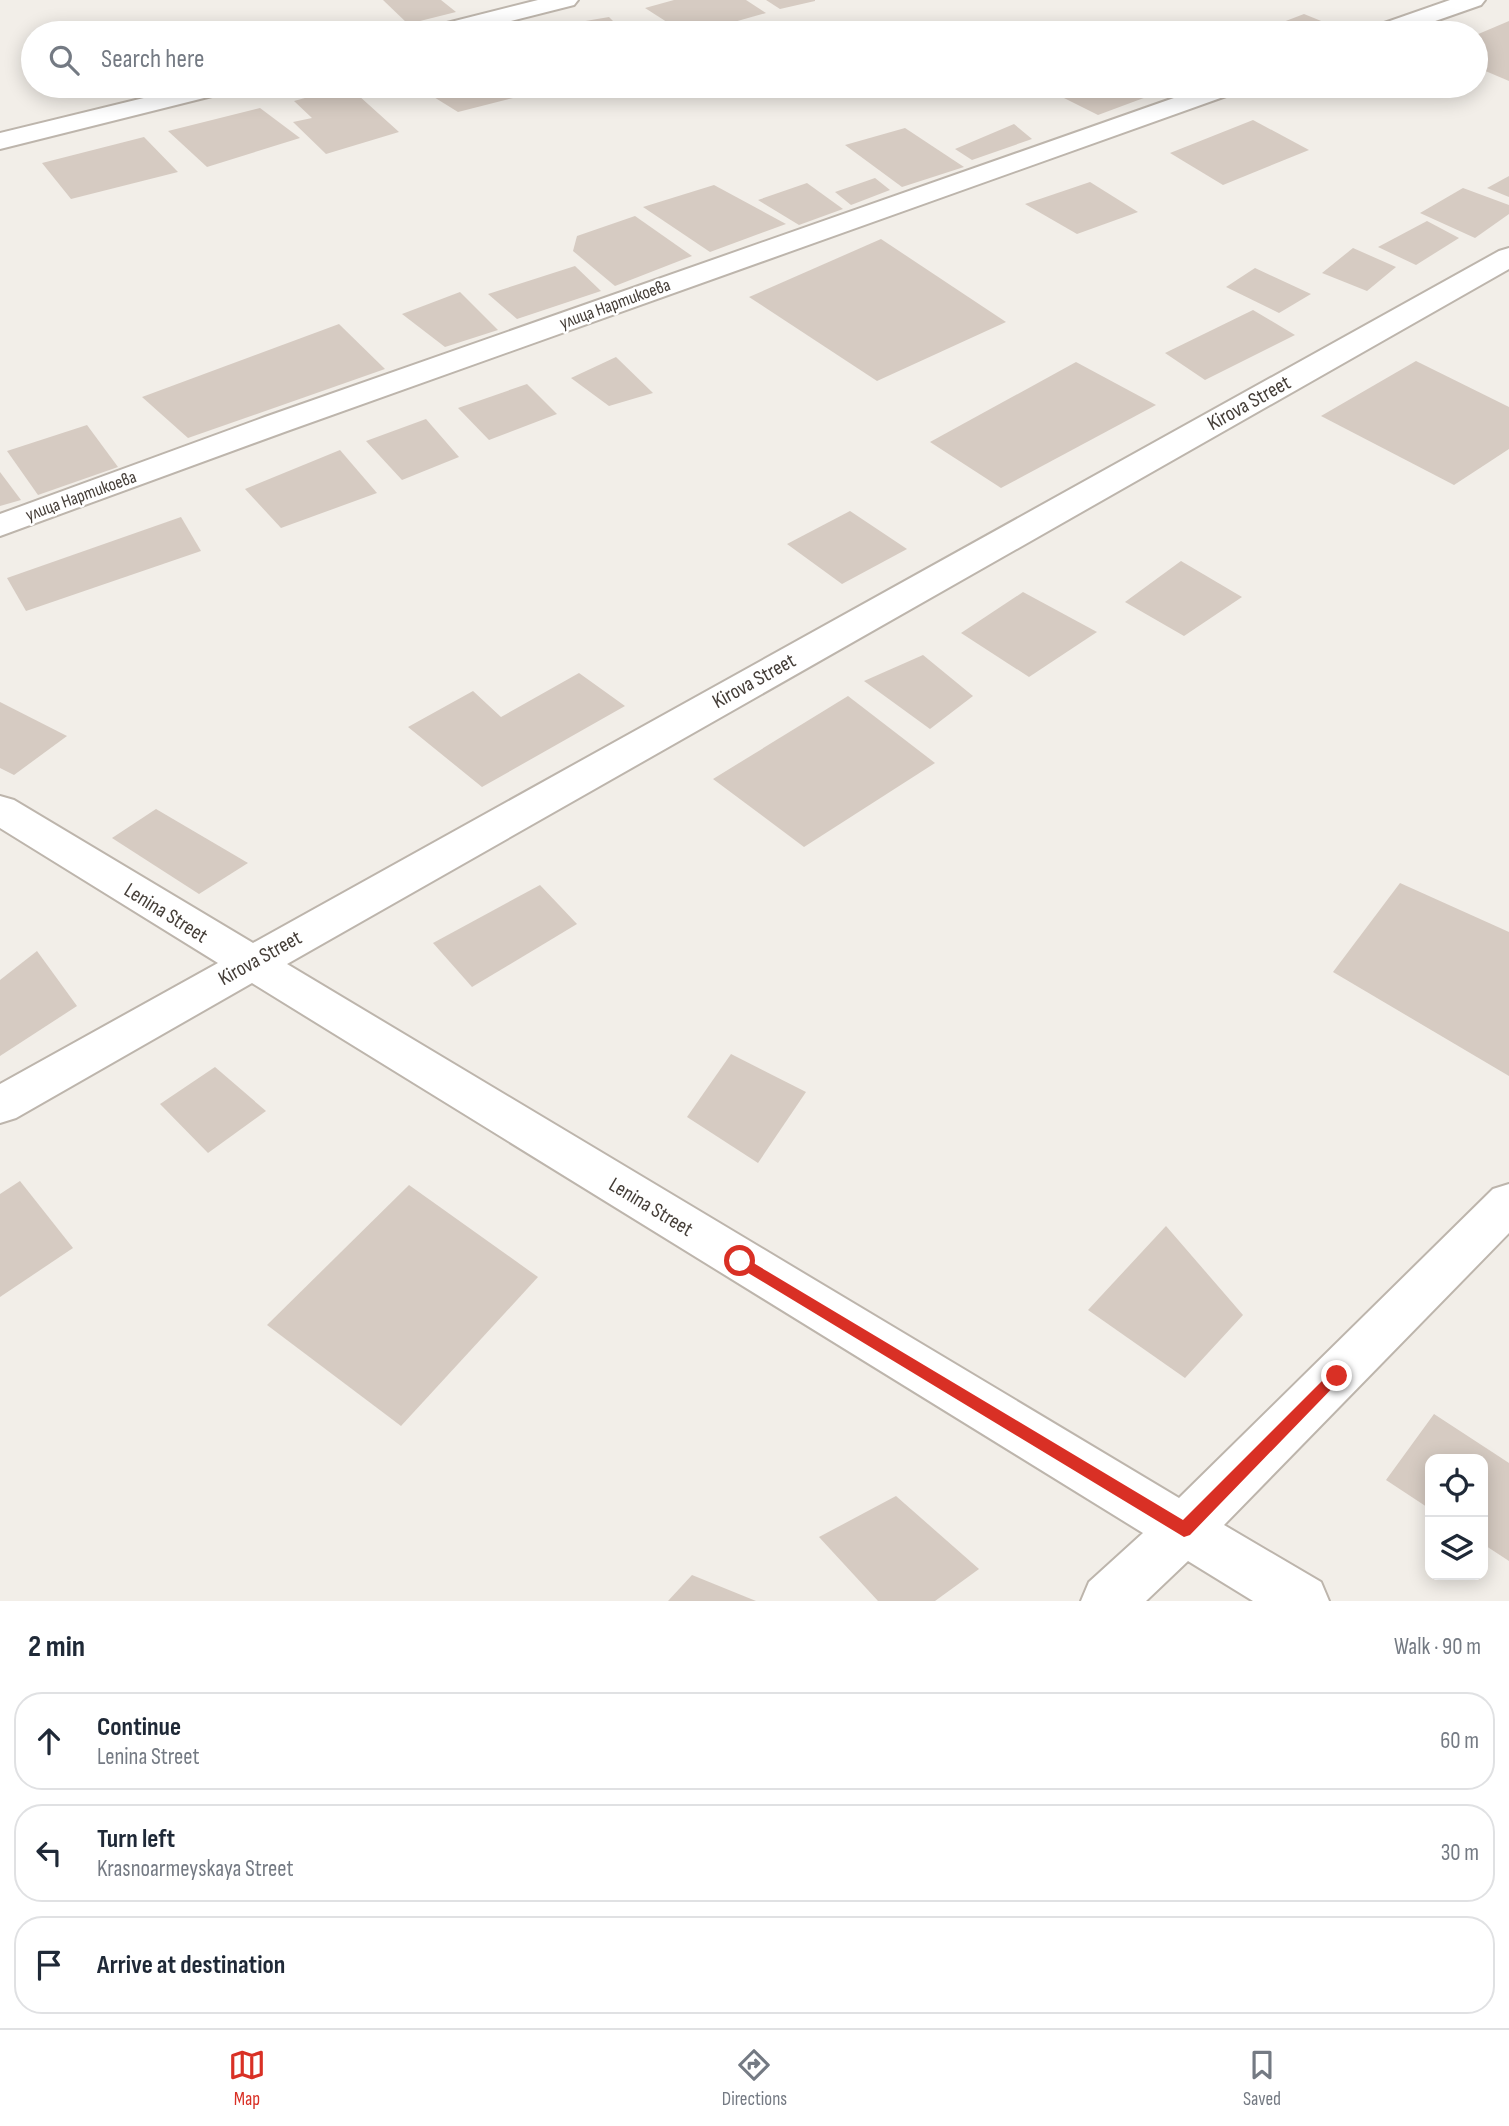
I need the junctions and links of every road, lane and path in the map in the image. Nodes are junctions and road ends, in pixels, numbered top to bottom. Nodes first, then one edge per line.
1 (566, 0) edge
2 (1473, 0) edge
3 (483, 21) edge
4 (1413, 21) edge
5 (174, 98) edge
6 (1197, 98) edge
7 (0, 141) edge
8 (1509, 257) edge
9 (0, 526) edge
10 (0, 810) edge
11 (250, 964) junction
12 (0, 1105) edge
13 (1509, 1203) edge
14 (1184, 1530) junction
15 (1108, 1601) edge
16 (1302, 1601) edge

1 - 3 street
2 - 4 street
5 - 7 street
6 - 9 street, улица Нартикоева
8 - 11 street, Kirova Street
10 - 11 street, Lenina Street
11 - 12 street, Kirova Street
11 - 14 street, Lenina Street
13 - 14 street
14 - 15 street
14 - 16 street, Lenina Street

